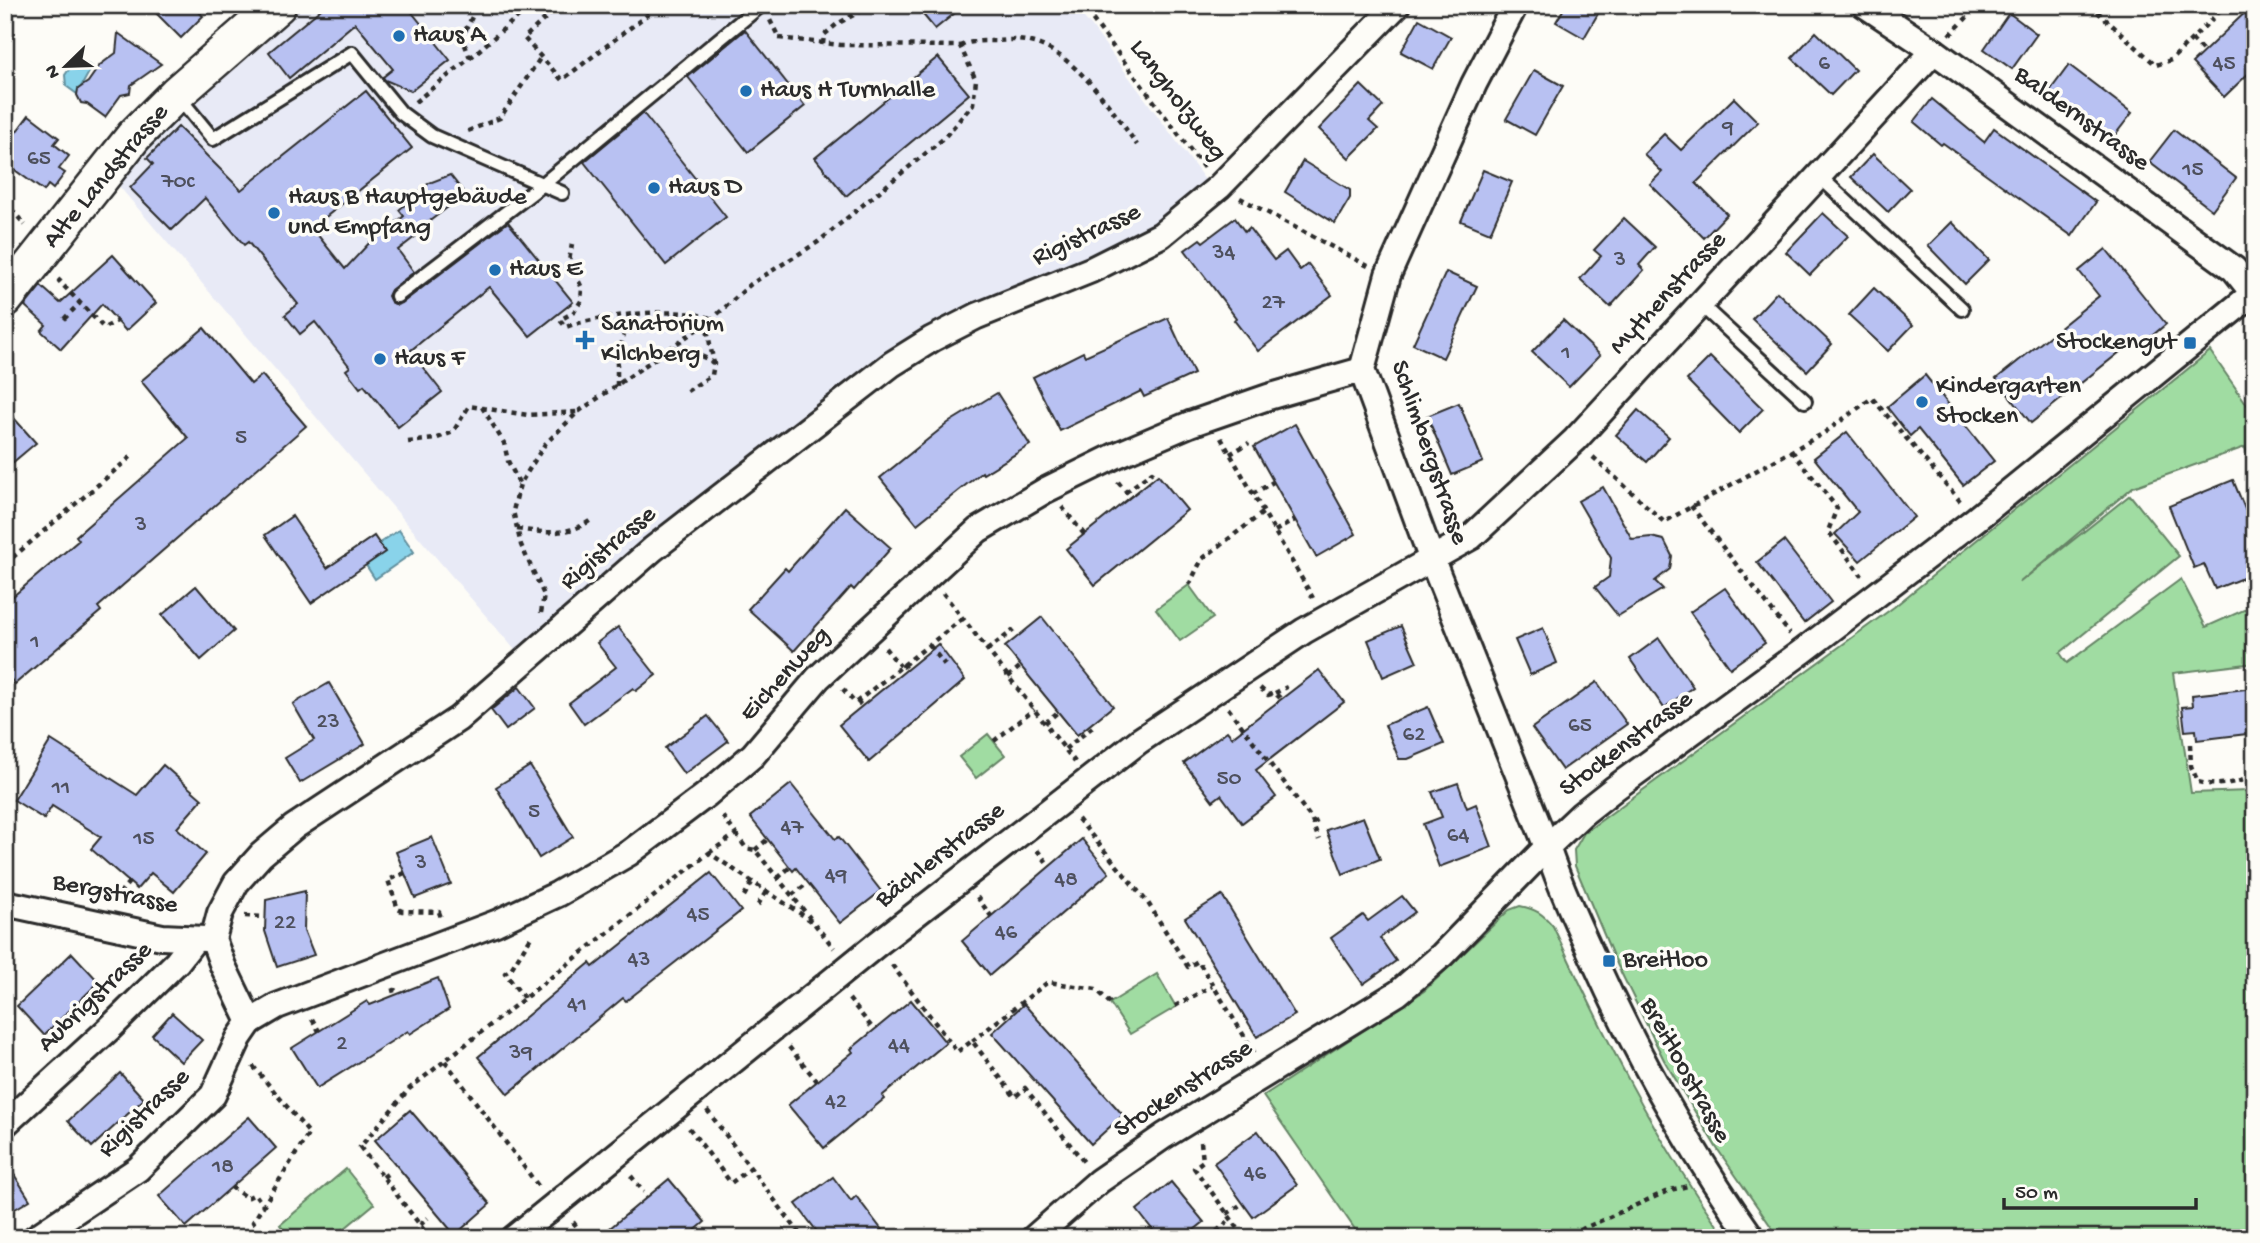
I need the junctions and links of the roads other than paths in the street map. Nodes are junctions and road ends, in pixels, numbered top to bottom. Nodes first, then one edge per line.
1 (278, 5) edge
2 (1398, 5) edge
3 (1515, 5) edge
4 (1865, 5) edge
5 (764, 11) edge
6 (1934, 51) junction
7 (176, 94) junction
8 (1819, 176) junction
9 (542, 184) junction
10 (562, 193) dead end
11 (2254, 293) edge
12 (397, 296) dead end
13 (5, 299) edge
14 (1700, 304) junction
15 (1962, 309) dead end
16 (1363, 370) junction
17 (1805, 401) dead end
18 (1432, 560) junction
19 (1547, 847) junction
20 (5, 903) edge
21 (204, 939) junction
22 (250, 1022) junction
23 (5, 1125) edge
24 (35, 1238) edge
25 (514, 1238) edge
26 (1034, 1238) edge
27 (1752, 1238) edge

1 - 7 street, Alte Landstrasse
2 - 21 street, Rigistrasse
3 - 16 street, Schlimbergstrasse
4 - 6 street, Baldernstrasse
5 - 9 lane
6 - 8 street, Mythenstrasse
6 - 11 street, Baldernstrasse
7 - 9 lane
7 - 13 street, Alte Landstrasse
8 - 14 street, Mythenstrasse
8 - 15 lane
9 - 10 lane
9 - 12 lane
11 - 19 street, Stockenstrasse
14 - 17 lane
14 - 18 street, Mythenstrasse
16 - 18 street, Schlimbergstrasse
16 - 22 street, Eichenweg
18 - 19 street, Schlimbergstrasse
18 - 25 street, Bächlerstrasse
19 - 26 street, Stockenstrasse
19 - 27 street, Breitloostrasse
20 - 21 street, Bergstrasse
21 - 22 street
21 - 23 street, Aubrigstrasse
22 - 24 street, Rigistrasse

